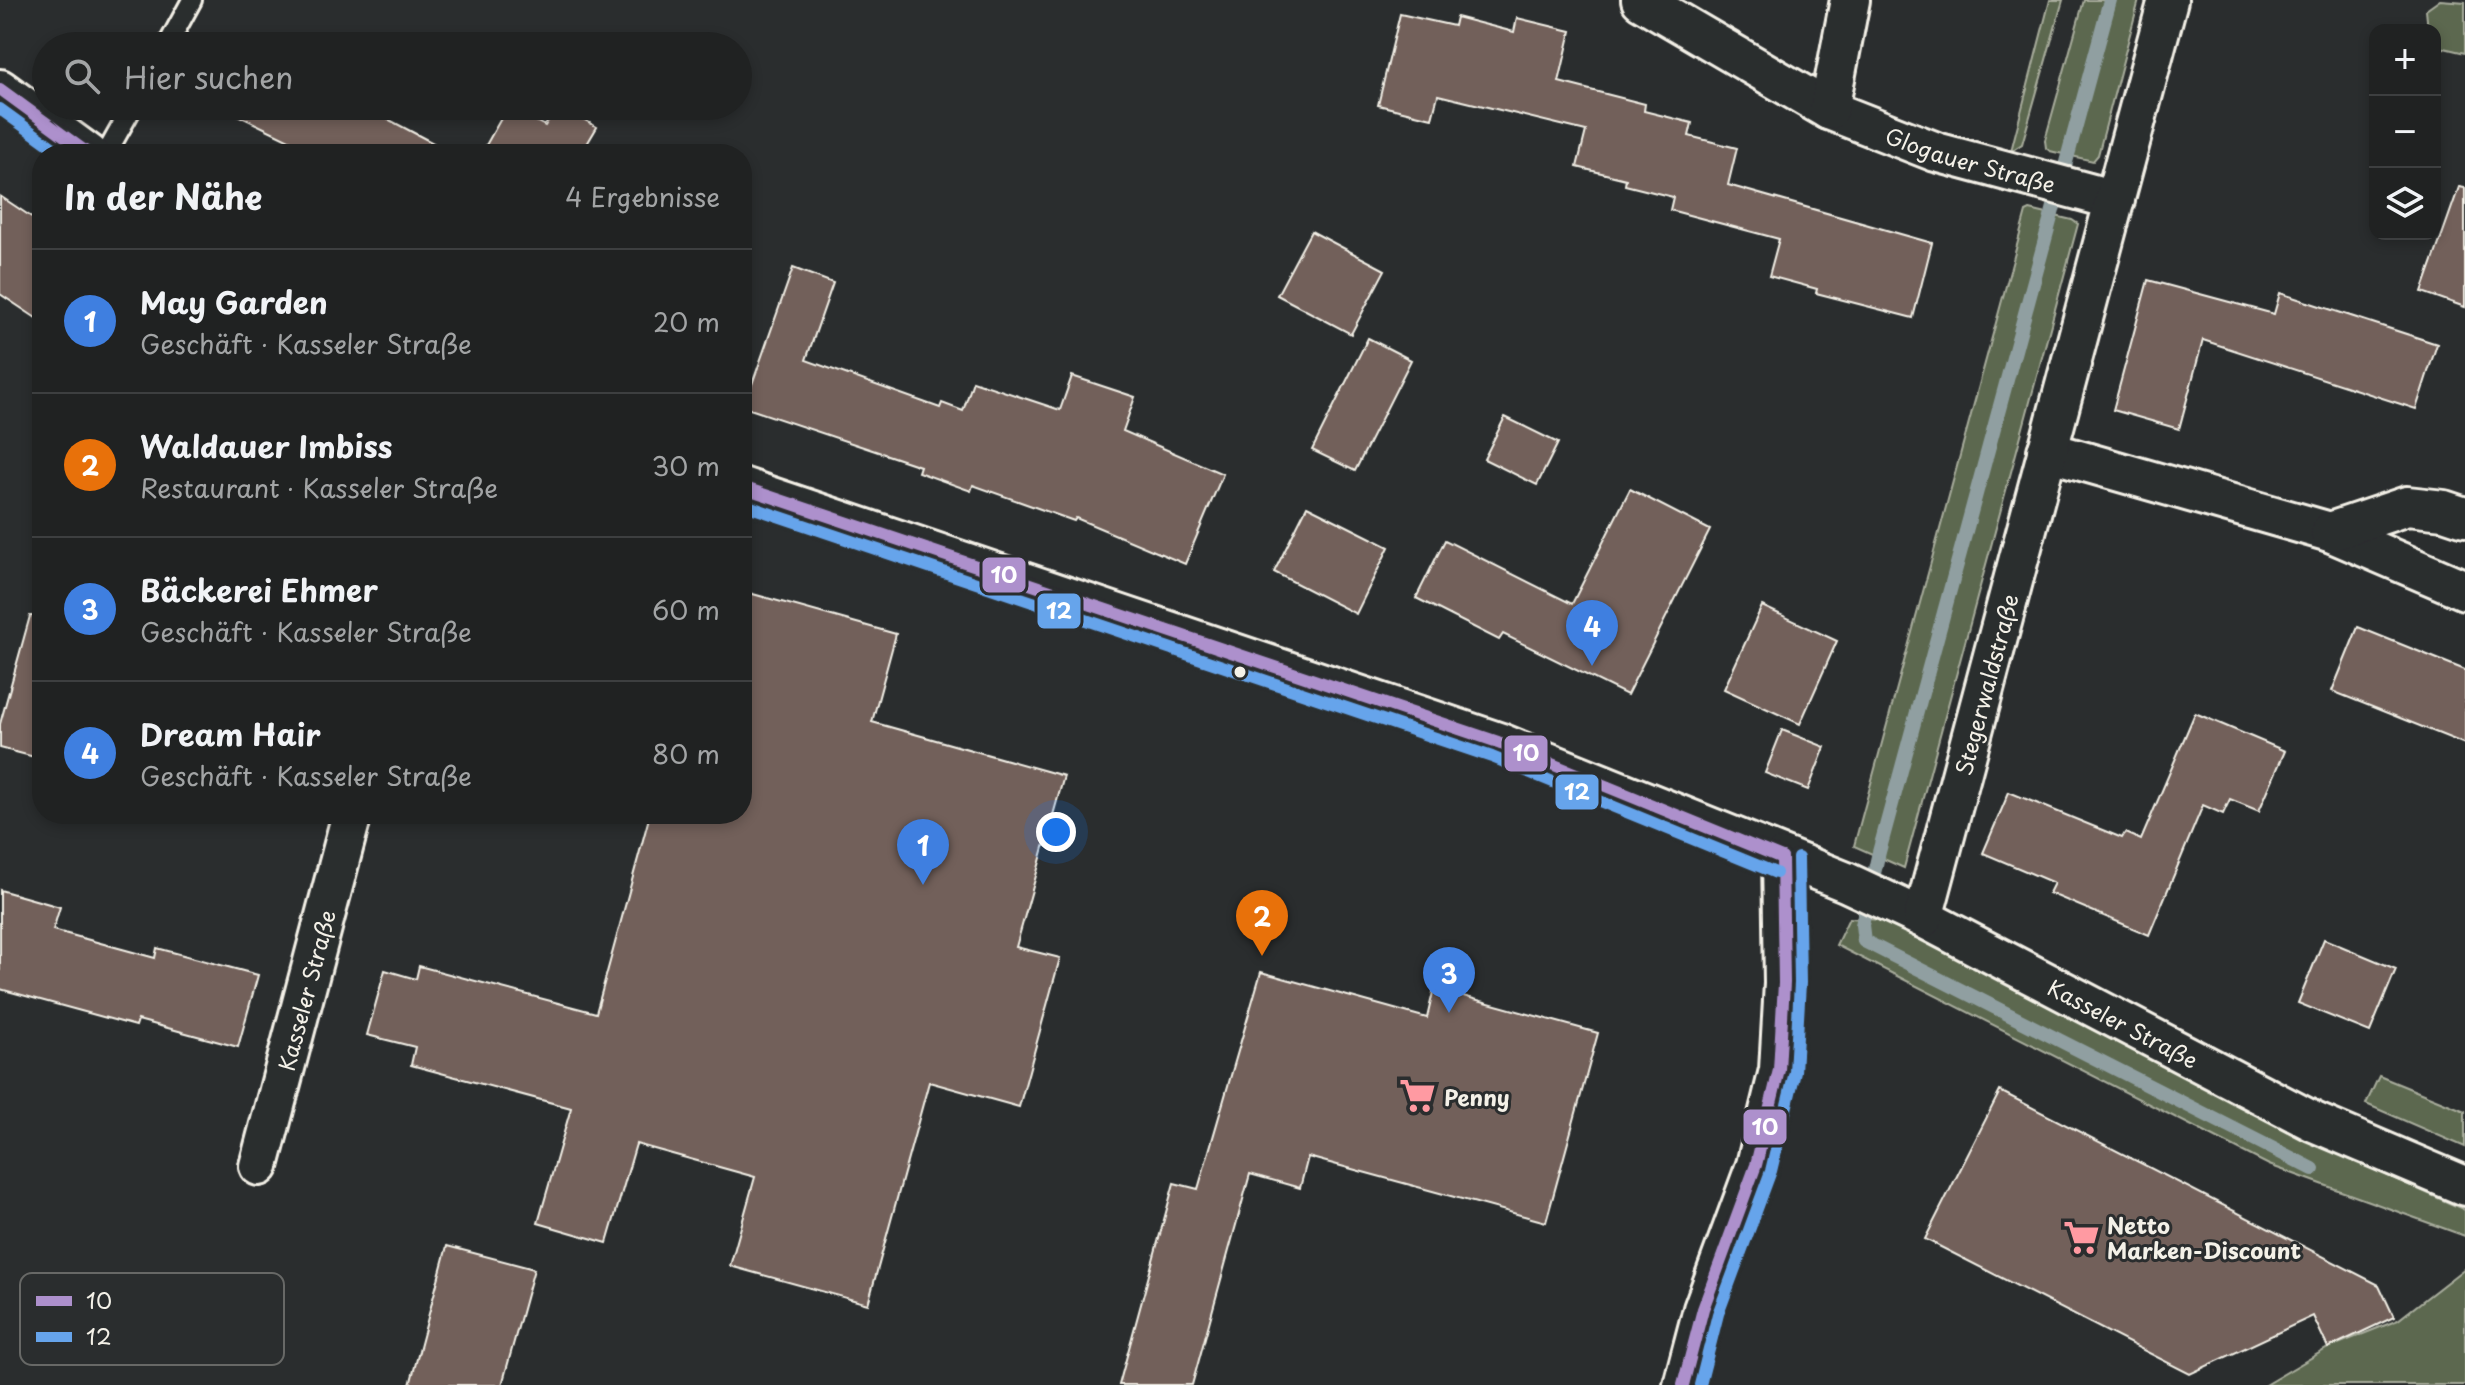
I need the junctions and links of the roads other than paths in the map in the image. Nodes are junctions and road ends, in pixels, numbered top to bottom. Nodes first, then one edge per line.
1 (192, 0) edge
2 (1641, 0) edge
3 (1850, 0) edge
4 (2168, 0) edge
5 (175, 32) edge
6 (0, 89) edge
7 (1829, 110) junction
8 (32, 112) edge
9 (42, 120) edge
10 (125, 120) edge
11 (75, 144) edge
12 (112, 144) edge
13 (2097, 196) junction
14 (2047, 451) junction
15 (752, 490) edge
16 (2465, 517) edge
17 (2330, 532) junction
18 (2465, 590) edge
19 (349, 824) edge
20 (1782, 858) junction
21 (1923, 918) junction
22 (259, 1166) dead end
23 (2465, 1186) edge
24 (1683, 1385) edge

1 - 5 lane
2 - 7 street, Glogauer Straße
3 - 7 street
4 - 13 street, Stegerwaldstraße
6 - 8 street
7 - 13 street, Glogauer Straße
9 - 11 street
10 - 12 lane
13 - 14 street, Stegerwaldstraße
14 - 17 street
14 - 21 street, Stegerwaldstraße
15 - 20 street, Kasseler Straße
16 - 17 street
17 - 18 street
19 - 22 street, Kasseler Straße
20 - 21 street, Kasseler Straße
20 - 24 street
21 - 23 street, Kasseler Straße

